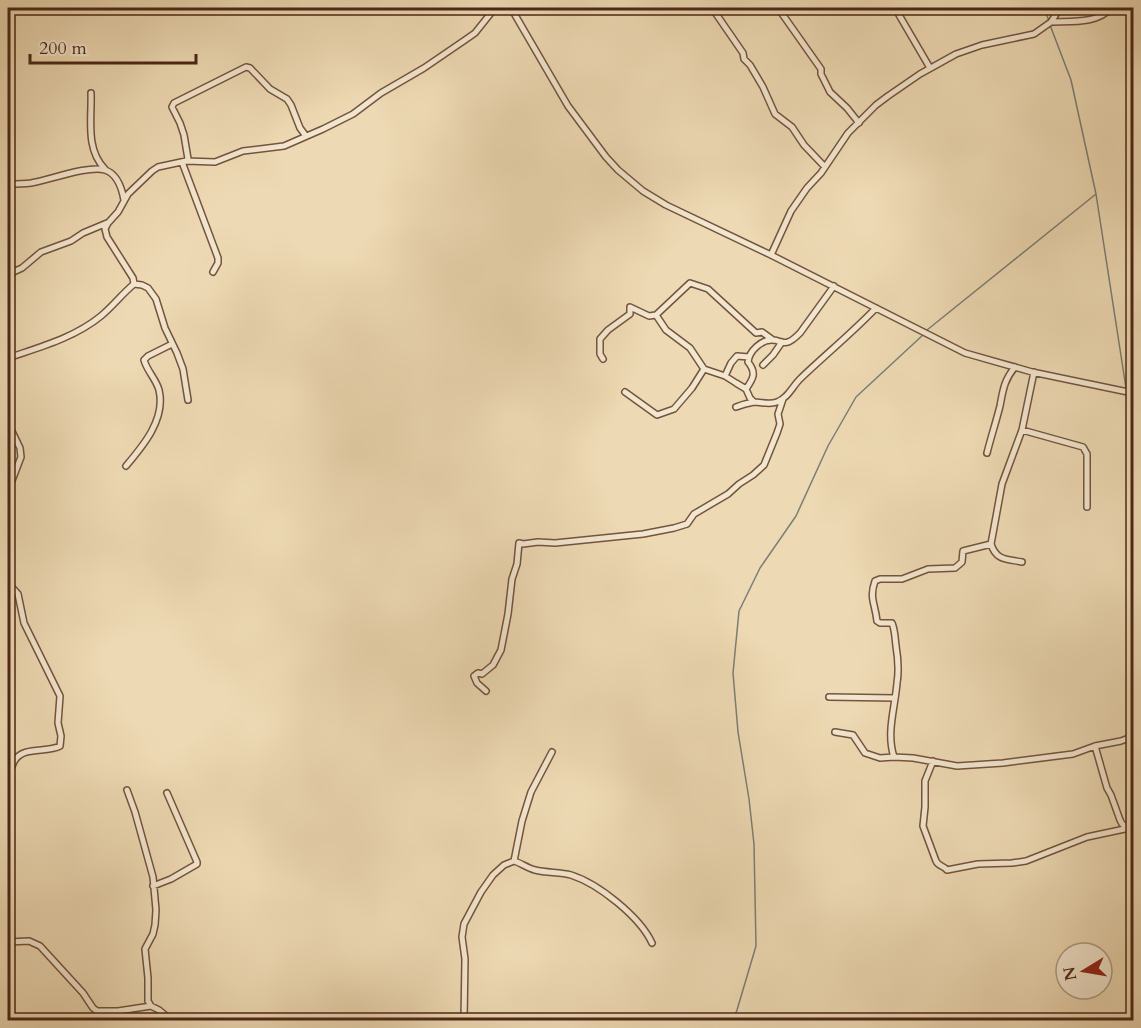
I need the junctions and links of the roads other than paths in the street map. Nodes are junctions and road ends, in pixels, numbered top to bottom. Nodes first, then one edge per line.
1 (495, 8) edge
2 (511, 8) edge
3 (712, 8) edge
4 (778, 8) edge
5 (895, 8) edge
6 (1060, 8) edge
7 (1111, 8) edge
8 (1051, 22) junction
9 (930, 68) junction
10 (91, 93) dead end
11 (859, 123) junction
12 (306, 136) junction
13 (184, 162) junction
14 (825, 167) junction
15 (106, 171) junction
16 (8, 184) edge
17 (124, 200) junction
18 (108, 223) junction
19 (771, 255) junction
20 (213, 272) dead end
21 (11, 273) dead end
22 (134, 284) junction
23 (834, 286) junction
24 (876, 308) junction
25 (656, 315) junction
26 (773, 340) junction
27 (782, 342) junction
28 (172, 344) junction
29 (8, 357) edge
30 (749, 357) junction
31 (603, 359) dead end
32 (763, 365) dead end
33 (1015, 367) junction
34 (704, 369) junction
35 (1034, 372) junction
36 (725, 376) junction
37 (746, 389) junction
38 (625, 392) dead end
39 (1134, 395) edge
40 (783, 399) junction
41 (188, 400) dead end
42 (754, 402) junction
43 (736, 407) dead end
44 (8, 423) edge
45 (1022, 430) junction
46 (987, 453) dead end
47 (126, 466) dead end
48 (8, 491) edge
49 (1087, 507) dead end
50 (991, 544) junction
51 (1022, 562) dead end
52 (8, 583) edge
53 (486, 691) dead end
54 (1134, 692) edge
55 (829, 697) dead end
56 (895, 698) junction
57 (1134, 706) edge
58 (835, 732) dead end
59 (1134, 736) edge
60 (1095, 746) junction
61 (552, 752) dead end
62 (894, 757) junction
63 (933, 761) junction
64 (8, 778) edge
65 (127, 790) dead end
66 (167, 793) dead end
67 (1134, 828) edge
68 (1134, 836) edge
69 (514, 861) junction
70 (153, 886) junction
71 (8, 942) edge
72 (652, 943) dead end
73 (151, 1006) junction
74 (171, 1020) edge
75 (464, 1020) edge

1 - 12 street
2 - 19 street
3 - 14 street
4 - 11 street
5 - 9 street
6 - 8 street
7 - 8 street
8 - 9 street
9 - 11 street
10 - 15 street
11 - 14 street
12 - 13 street
12 - 13 street
13 - 17 street
13 - 20 street
14 - 19 street
15 - 16 street
15 - 17 street
17 - 18 street
18 - 21 street
18 - 22 street
19 - 23 street
22 - 28 street
22 - 29 street
23 - 24 street
23 - 27 street
24 - 33 street
24 - 40 street
25 - 26 street
25 - 31 street
25 - 34 street
26 - 27 street
26 - 30 street
27 - 32 street
28 - 41 street
28 - 47 street
30 - 36 street
30 - 37 street
33 - 35 street
33 - 46 street
34 - 36 street
34 - 38 street
35 - 39 street
35 - 45 street
36 - 37 street
37 - 42 street
40 - 42 street
40 - 53 street
42 - 43 street
44 - 48 street
45 - 49 street
45 - 50 street
50 - 51 street
50 - 56 street
52 - 64 street
54 - 57 street
55 - 56 street
56 - 62 street
58 - 62 street
59 - 60 street
60 - 63 street
60 - 63 street
61 - 69 street
62 - 63 street
65 - 70 street
66 - 70 street
67 - 68 street
69 - 72 street
69 - 75 street
70 - 73 street
71 - 73 street
73 - 74 street

